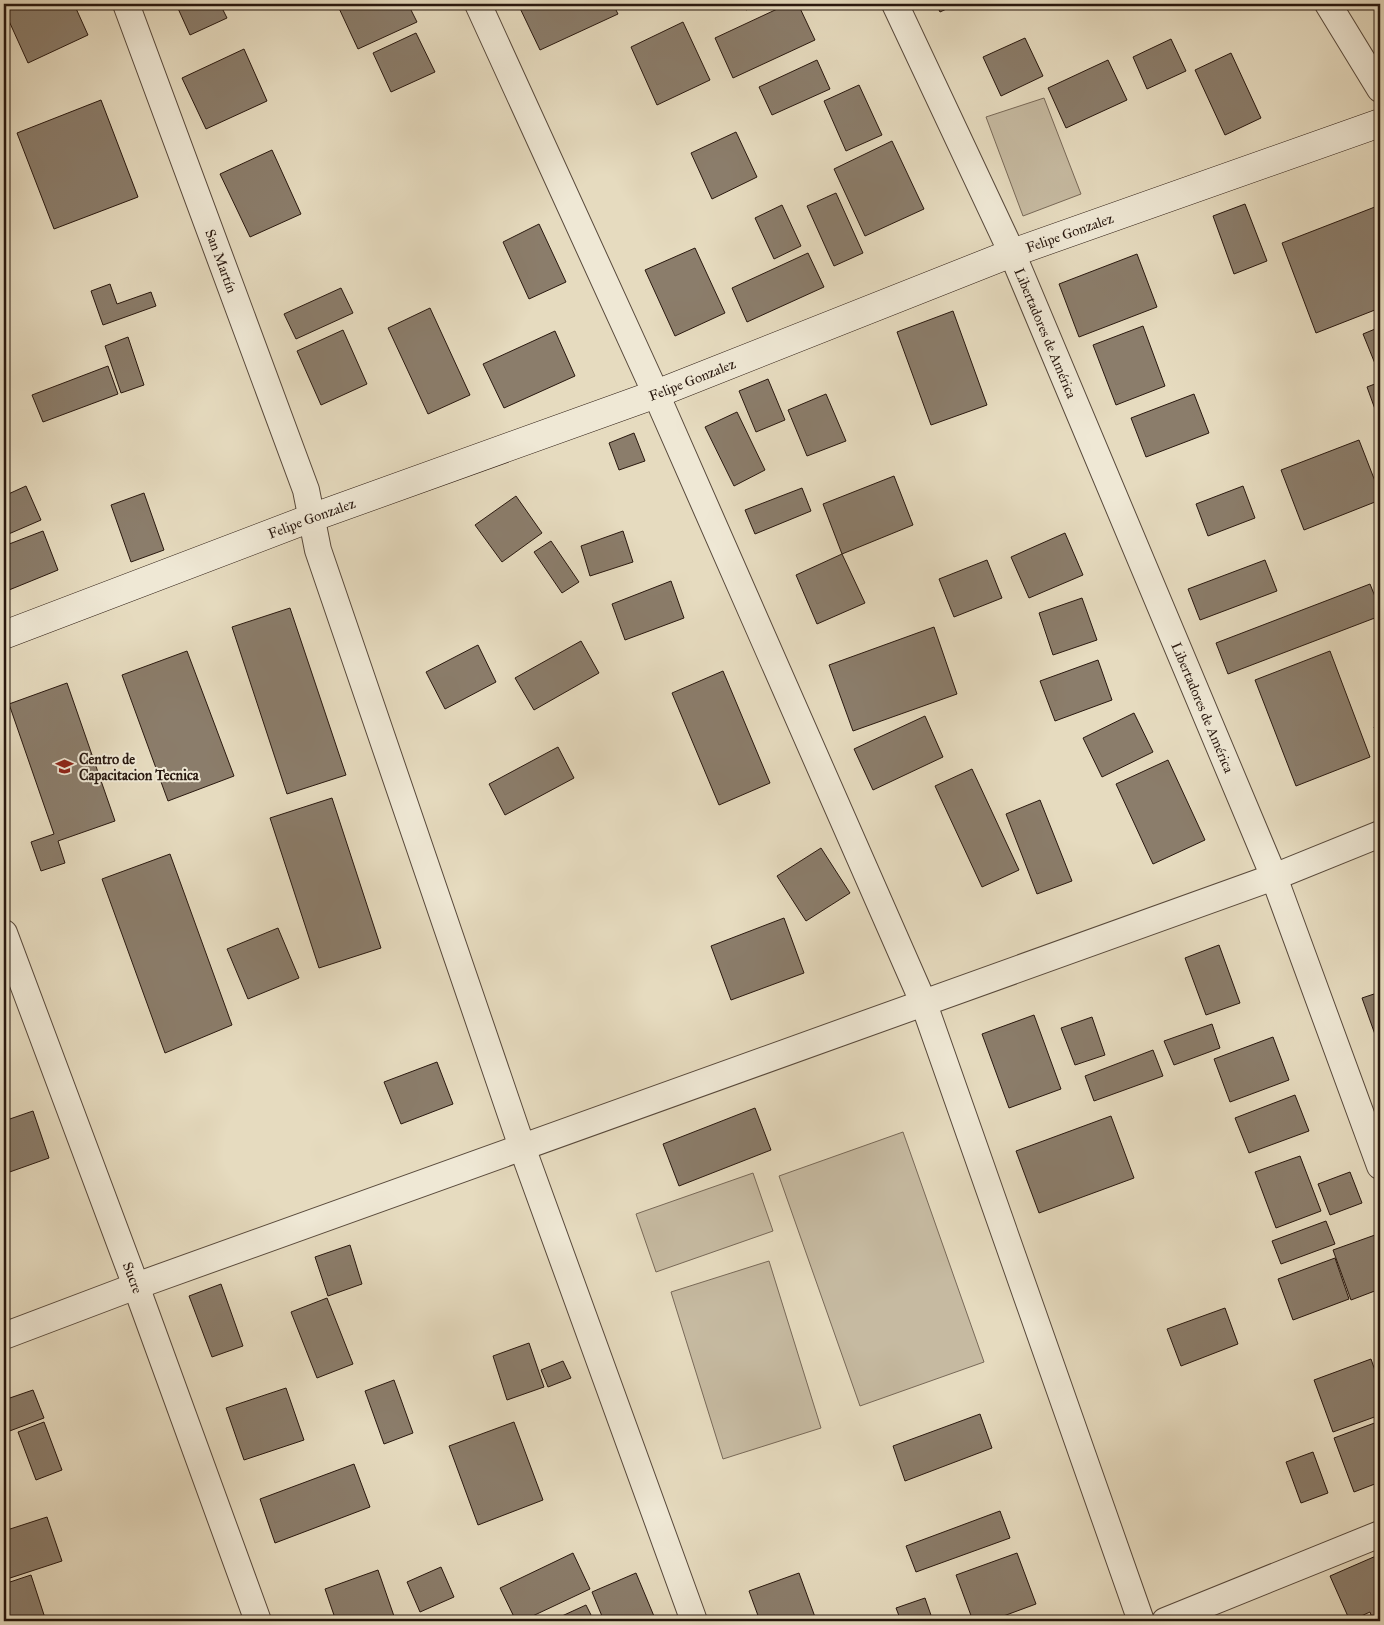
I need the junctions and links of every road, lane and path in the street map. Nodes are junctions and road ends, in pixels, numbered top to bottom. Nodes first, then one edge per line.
1 (126, 4) edge
2 (478, 4) edge
3 (895, 4) edge
4 (1328, 4) edge
5 (1380, 90) edge
6 (1380, 123) edge
7 (1012, 253) junction
8 (656, 394) junction
9 (311, 518) junction
10 (4, 635) edge
11 (1380, 834) edge
12 (1274, 877) junction
13 (4, 934) edge
14 (924, 1004) junction
15 (522, 1147) junction
16 (1380, 1166) edge
17 (136, 1286) junction
18 (4, 1336) edge
19 (1380, 1534) edge
20 (258, 1621) edge
21 (694, 1621) edge
22 (1141, 1621) edge
23 (1165, 1621) edge

1 - 9 street, San Martín
2 - 8 street
3 - 7 street, Libertadores de América
4 - 5 street
6 - 7 street, Felipe Gonzalez
7 - 8 street, Felipe Gonzalez
7 - 12 street, Libertadores de América
8 - 9 street, Felipe Gonzalez
8 - 14 street
9 - 10 street, Felipe Gonzalez
9 - 15 street, San Martín
11 - 12 street
12 - 14 street
12 - 16 street, Libertadores de América
13 - 17 street, Sucre
14 - 15 street
14 - 22 street
15 - 17 street
15 - 21 street, San Martín
17 - 18 street
17 - 20 street, Sucre
19 - 23 street

